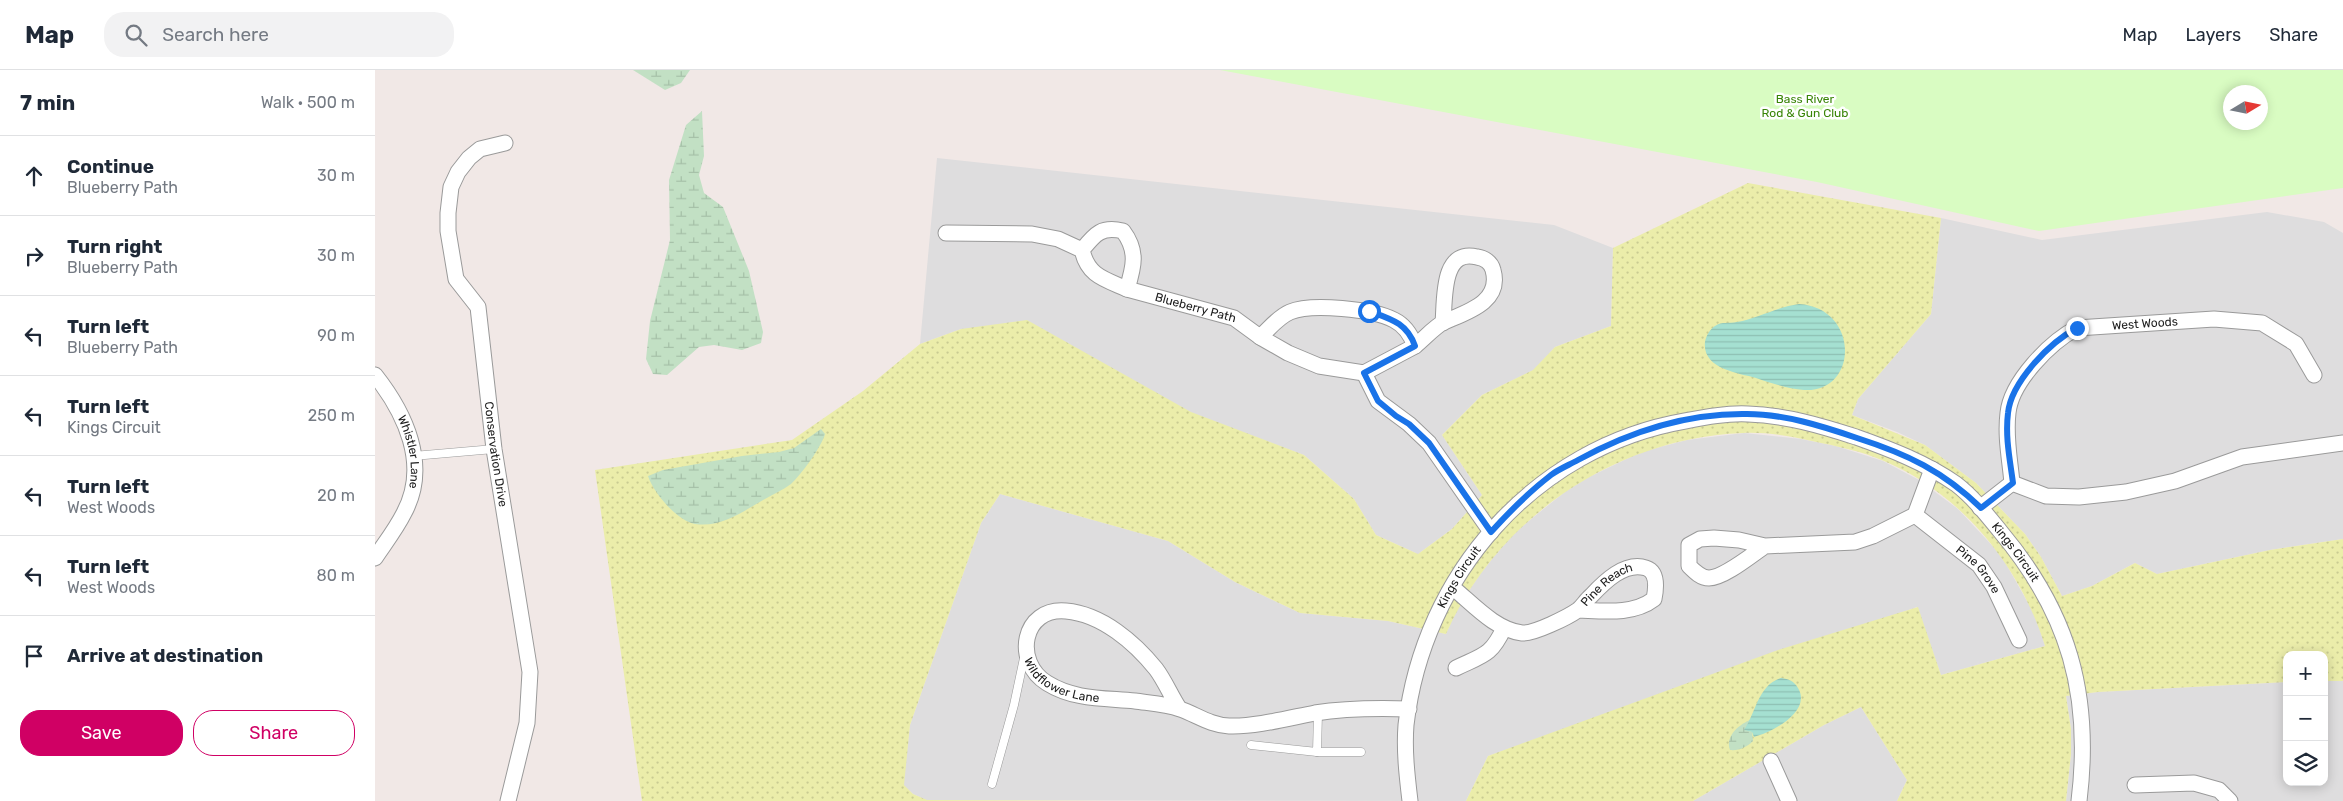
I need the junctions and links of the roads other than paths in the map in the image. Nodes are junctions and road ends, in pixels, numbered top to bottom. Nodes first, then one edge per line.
1 (505, 143) dead end
2 (946, 233) dead end
3 (1082, 250) junction
4 (1127, 289) junction
5 (1443, 323) junction
6 (1260, 337) junction
7 (1415, 346) junction
8 (1364, 373) junction
9 (375, 375) edge
10 (2313, 375) dead end
11 (2343, 443) edge
12 (494, 448) junction
13 (413, 456) junction
14 (1932, 469) junction
15 (2013, 483) junction
16 (1981, 508) junction
17 (1915, 515) junction
18 (1491, 532) junction
19 (1765, 546) junction
20 (375, 558) edge
21 (1452, 587) junction
22 (1579, 610) junction
23 (1504, 628) junction
24 (2019, 640) dead end
25 (1025, 653) junction
26 (1456, 668) dead end
27 (1179, 708) junction
28 (1409, 709) junction
29 (1318, 713) junction
30 (1251, 745) dead end
31 (1317, 752) junction
32 (1361, 752) dead end
33 (1771, 761) dead end
34 (992, 784) dead end
35 (2135, 785) dead end
36 (508, 801) edge
37 (1410, 801) edge
38 (1789, 801) edge
39 (2079, 801) edge
40 (2229, 801) edge

1 - 12 street, Conservation Drive
2 - 3 street
3 - 4 street, Blueberry Path
3 - 4 street
4 - 6 street, Blueberry Path
5 - 5 street
5 - 7 street
6 - 7 street
6 - 8 street, Blueberry Path
7 - 8 street
8 - 18 street
9 - 13 street, Whistler Lane
10 - 15 street, West Woods
11 - 15 street
12 - 13 lane
12 - 36 street, Conservation Drive
13 - 20 street, Whistler Lane
14 - 16 street, Kings Circuit
14 - 17 street
14 - 18 street, Kings Circuit
15 - 16 street
16 - 39 street, Kings Circuit
17 - 19 street
17 - 24 street, Pine Grove
18 - 21 street, Kings Circuit
19 - 19 street
21 - 23 street, Pine Reach
21 - 28 street, Kings Circuit
22 - 22 street, Pine Reach
22 - 23 street, Pine Reach
23 - 26 street
25 - 27 street, Wildflower Lane
25 - 27 street, Wildflower Lane
25 - 34 lane
27 - 29 street, Wildflower Lane
28 - 29 street, Wildflower Lane
28 - 37 street, Kings Circuit
29 - 31 lane
30 - 31 lane
31 - 32 lane
33 - 38 street
35 - 40 street

